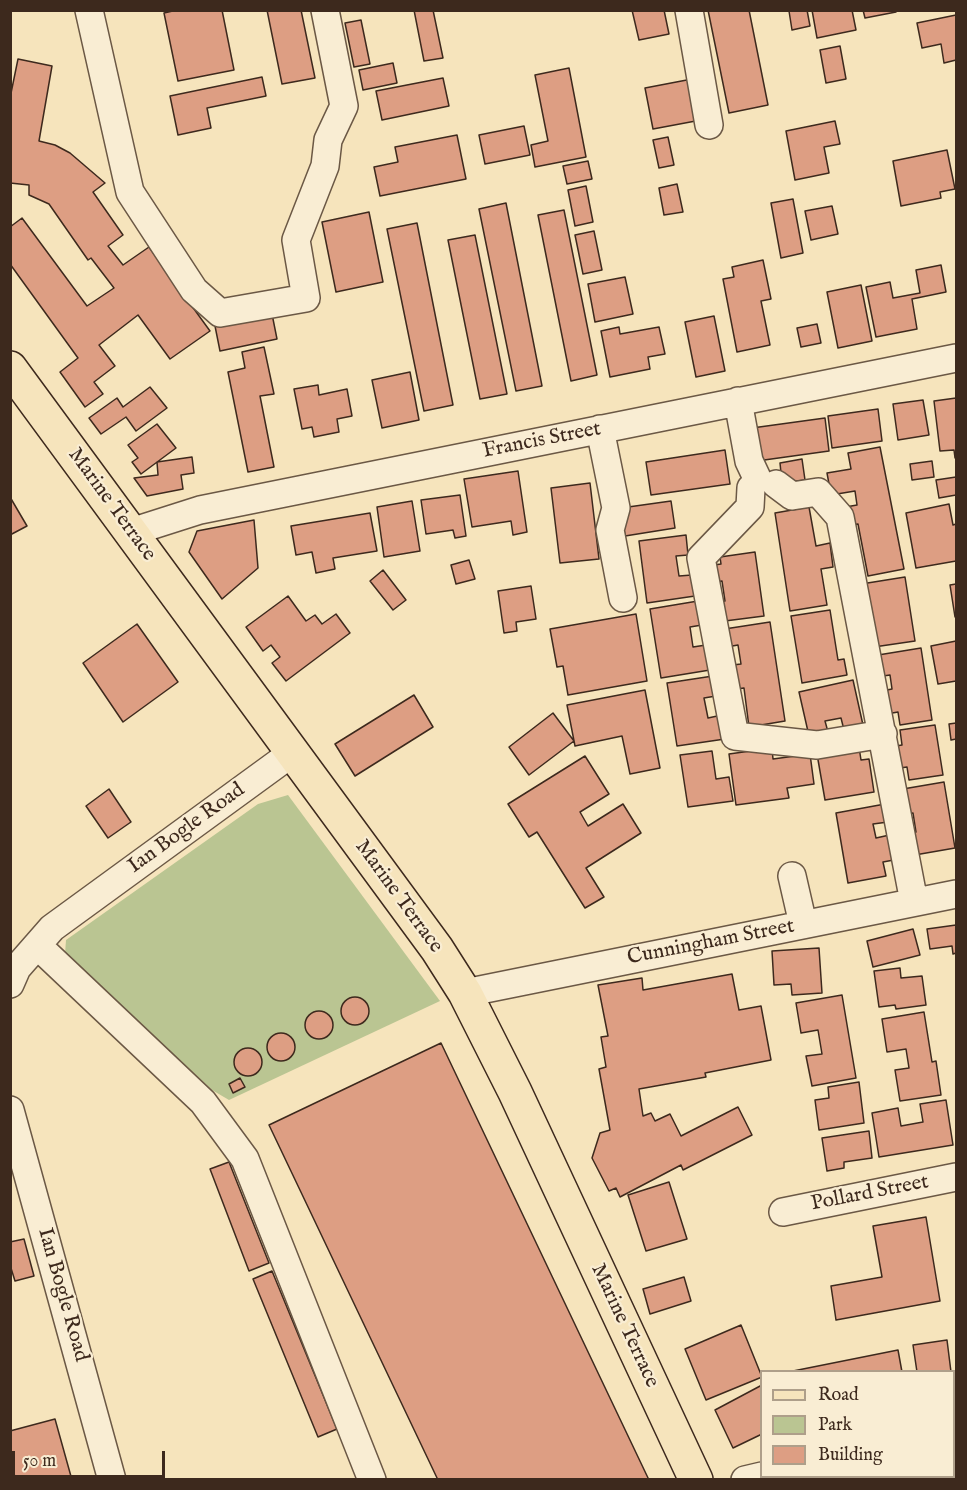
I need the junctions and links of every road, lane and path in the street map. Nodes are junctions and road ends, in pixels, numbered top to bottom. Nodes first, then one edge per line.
1 (89, 10) edge
2 (325, 10) edge
3 (689, 10) edge
4 (709, 124) dead end
5 (957, 358) edge
6 (10, 368) edge
7 (738, 401) junction
8 (600, 429) junction
9 (762, 484) junction
10 (131, 532) junction
11 (623, 598) dead end
12 (883, 734) junction
13 (292, 753) junction
14 (792, 876) dead end
15 (957, 894) edge
16 (914, 902) junction
17 (803, 924) junction
18 (37, 945) junction
19 (14, 976) edge
20 (465, 993) junction
21 (10, 1110) edge
22 (957, 1177) edge
23 (783, 1212) dead end
24 (760, 1476) edge
25 (112, 1479) edge
26 (372, 1479) edge
27 (696, 1479) edge
28 (745, 1479) edge

1 - 2 street
3 - 4 street
5 - 7 street, Francis Street
6 - 10 main road, Marine Terrace
7 - 8 street, Francis Street
7 - 9 street
8 - 10 street, Francis Street
8 - 11 street
9 - 12 street
9 - 12 street
10 - 13 main road, Marine Terrace
12 - 16 street
13 - 18 street, Ian Bogle Road
13 - 20 main road, Marine Terrace
14 - 17 street
15 - 16 street, Cunningham Street
16 - 17 street, Cunningham Street
17 - 20 street, Cunningham Street
18 - 19 street, Ian Bogle Road
18 - 26 street
20 - 27 main road, Marine Terrace
21 - 25 street, Ian Bogle Road
22 - 23 street, Pollard Street
24 - 28 street

